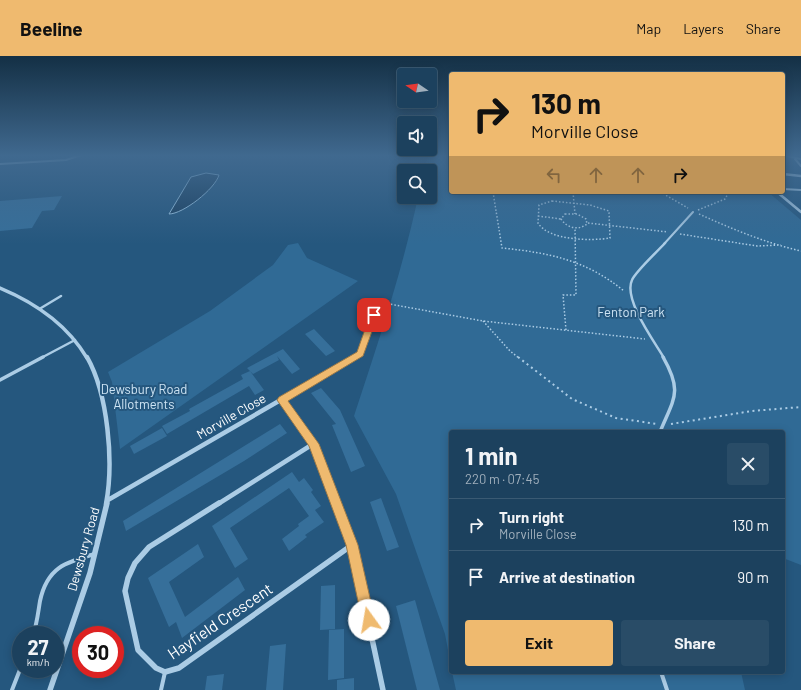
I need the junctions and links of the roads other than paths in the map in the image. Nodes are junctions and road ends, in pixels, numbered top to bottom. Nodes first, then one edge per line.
1 (785, 188) edge
2 (801, 190) edge
3 (779, 194) edge
4 (693, 212) road end
5 (801, 212) edge
6 (0, 288) edge
7 (61, 296) dead end
8 (378, 302) road end
9 (41, 308) junction
10 (75, 340) junction
11 (0, 380) edge
12 (282, 400) junction
13 (661, 430) edge
14 (314, 444) junction
15 (108, 500) junction
16 (352, 545) junction
17 (96, 554) junction
18 (35, 626) edge
19 (165, 672) junction
20 (662, 674) edge
21 (17, 678) edge
22 (12, 690) edge
23 (50, 690) edge
24 (160, 690) edge
25 (383, 690) edge
26 (667, 690) edge

1 - 2 lane
3 - 5 street
4 - 13 lane
6 - 9 street, Dewsbury Road
7 - 9 lane
8 - 12 street, Morville Close
9 - 10 street, Dewsbury Road
10 - 11 lane
10 - 15 street, Dewsbury Road
12 - 14 street
12 - 15 street, Morville Close
14 - 16 street
14 - 19 street, Hayfield Crescent
15 - 17 street, Dewsbury Road
16 - 19 street, Hayfield Crescent
16 - 25 street
17 - 18 lane
17 - 23 street, Dewsbury Road
19 - 24 lane
20 - 26 lane
21 - 22 lane

